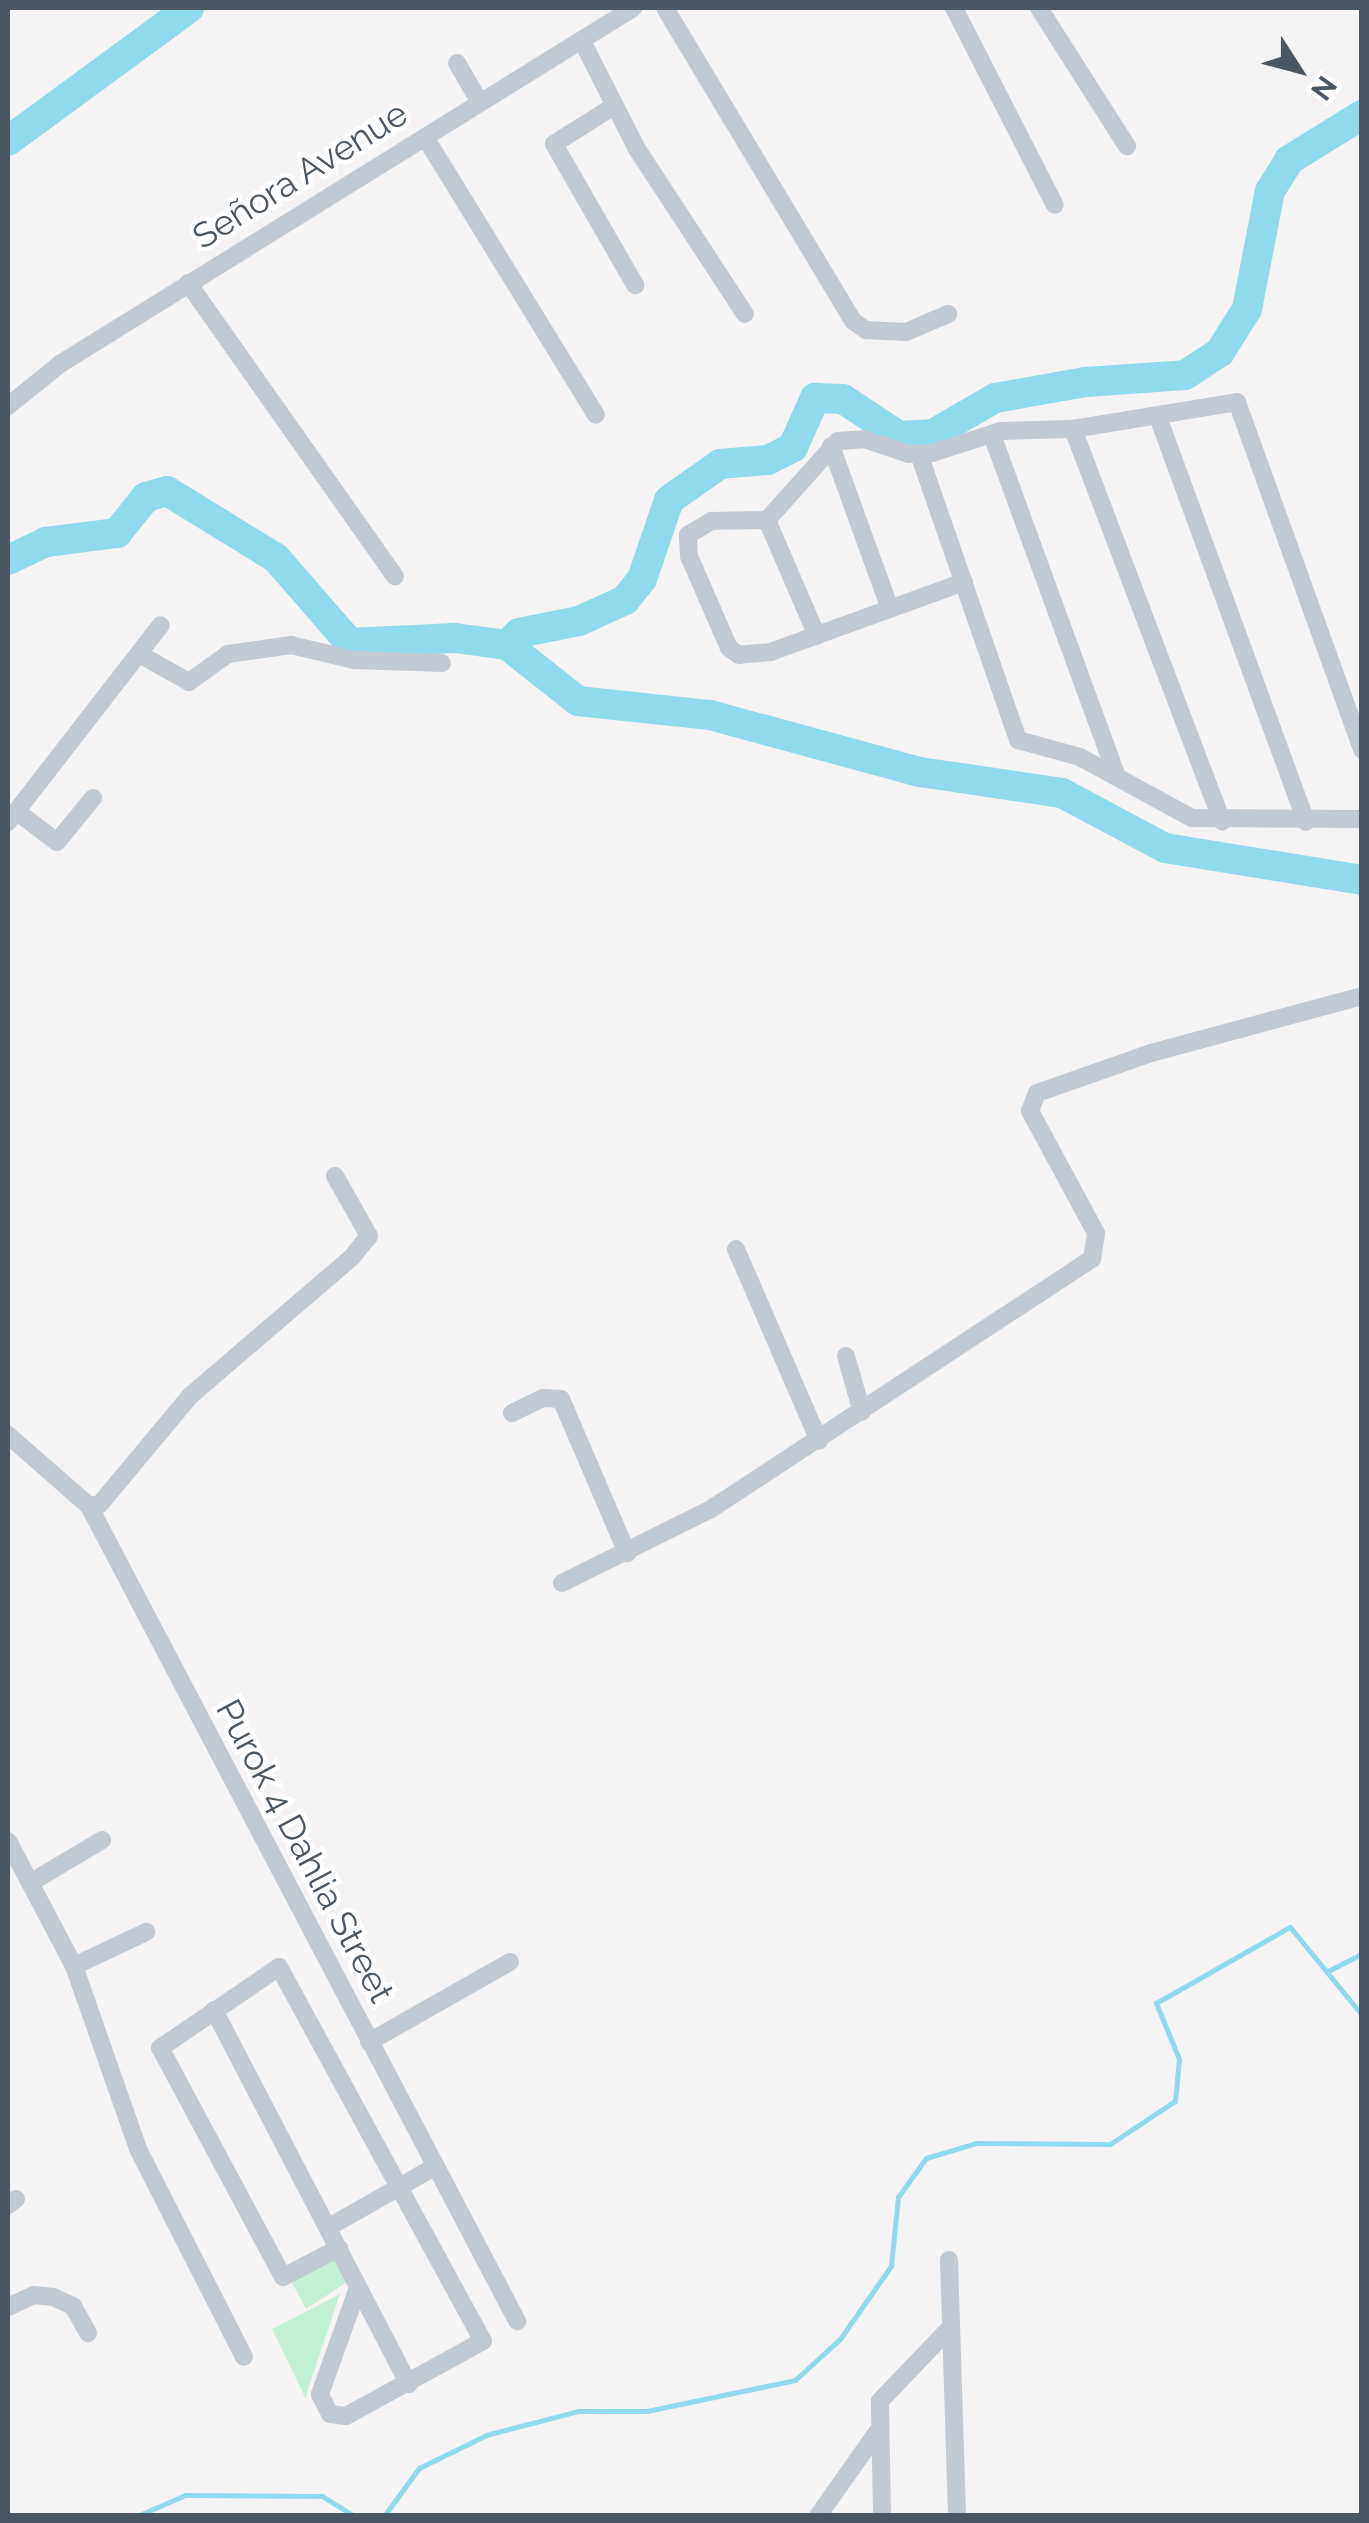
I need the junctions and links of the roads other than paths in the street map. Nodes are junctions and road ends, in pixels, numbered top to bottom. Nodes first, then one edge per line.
1 (632, 8) edge
2 (665, 8) edge
3 (954, 8) edge
4 (1039, 8) edge
5 (582, 41) junction
6 (458, 63) dead end
7 (480, 101) junction
8 (614, 106) junction
9 (424, 138) junction
10 (1127, 146) dead end
11 (1055, 206) dead end
12 (188, 283) junction
13 (635, 285) dead end
14 (745, 314) dead end
15 (948, 314) dead end
16 (8, 406) edge
17 (596, 416) dead end
18 (1158, 417) junction
19 (1073, 428) junction
20 (992, 434) junction
21 (832, 446) junction
22 (920, 454) junction
23 (767, 520) junction
24 (395, 576) dead end
25 (964, 582) junction
26 (890, 609) junction
27 (161, 625) dead end
28 (817, 636) junction
29 (141, 655) junction
30 (442, 663) dead end
31 (1362, 750) edge
32 (1116, 774) junction
33 (93, 798) dead end
34 (12, 816) edge
35 (1362, 819) edge
36 (1222, 822) junction
37 (1306, 822) junction
38 (1362, 996) edge
39 (334, 1176) dead end
40 (736, 1250) dead end
41 (846, 1356) dead end
42 (862, 1412) junction
43 (512, 1413) dead end
44 (820, 1441) junction
45 (10, 1444) edge
46 (89, 1506) junction
47 (627, 1553) junction
48 (562, 1583) dead end
49 (102, 1840) dead end
50 (8, 1841) edge
51 (30, 1883) junction
52 (146, 1932) dead end
53 (510, 1962) dead end
54 (74, 1966) junction
55 (214, 2010) junction
56 (368, 2042) junction
57 (436, 2166) junction
58 (396, 2188) junction
59 (329, 2227) junction
60 (339, 2248) junction
61 (949, 2260) dead end
62 (358, 2288) junction
63 (8, 2307) edge
64 (517, 2320) dead end
65 (950, 2328) junction
66 (88, 2333) dead end
67 (244, 2357) dead end
68 (408, 2384) junction
69 (878, 2431) junction
70 (818, 2516) edge
71 (882, 2516) edge
72 (957, 2516) edge

1 - 5 street, Señora Avenue
2 - 15 street
3 - 11 street
4 - 10 street
5 - 7 street, Señora Avenue
5 - 8 street
6 - 7 street
7 - 9 street, Señora Avenue
8 - 13 street
8 - 14 street
9 - 12 street, Señora Avenue
9 - 17 street
12 - 16 street, Señora Avenue
12 - 24 street
18 - 19 street
18 - 31 street
18 - 37 street
19 - 20 street
19 - 36 street
20 - 22 street
20 - 32 street
21 - 22 street
21 - 23 street
21 - 26 street
22 - 25 street
23 - 28 street
23 - 28 street
25 - 26 street
25 - 32 street
26 - 28 street
27 - 29 street
29 - 30 street
29 - 34 street
32 - 36 street
33 - 34 street
35 - 37 street
36 - 37 street
38 - 42 street
39 - 46 street
40 - 44 street
41 - 42 street
42 - 44 street
43 - 47 street
44 - 47 street
45 - 46 street, Purok 4 Dahlia Street
46 - 56 street, Purok 4 Dahlia Street
47 - 48 street
49 - 51 street
50 - 51 street
51 - 54 street
52 - 54 street
53 - 56 street
54 - 67 street
55 - 58 street
55 - 59 street
55 - 60 street
56 - 57 street, Purok 4 Dahlia Street
57 - 58 street
57 - 64 street, Purok 4 Dahlia Street
58 - 59 street
58 - 68 street
59 - 60 street
60 - 62 street
61 - 65 street
62 - 68 street
62 - 68 street
63 - 66 street
65 - 69 street
65 - 72 street
69 - 70 street
69 - 71 street

